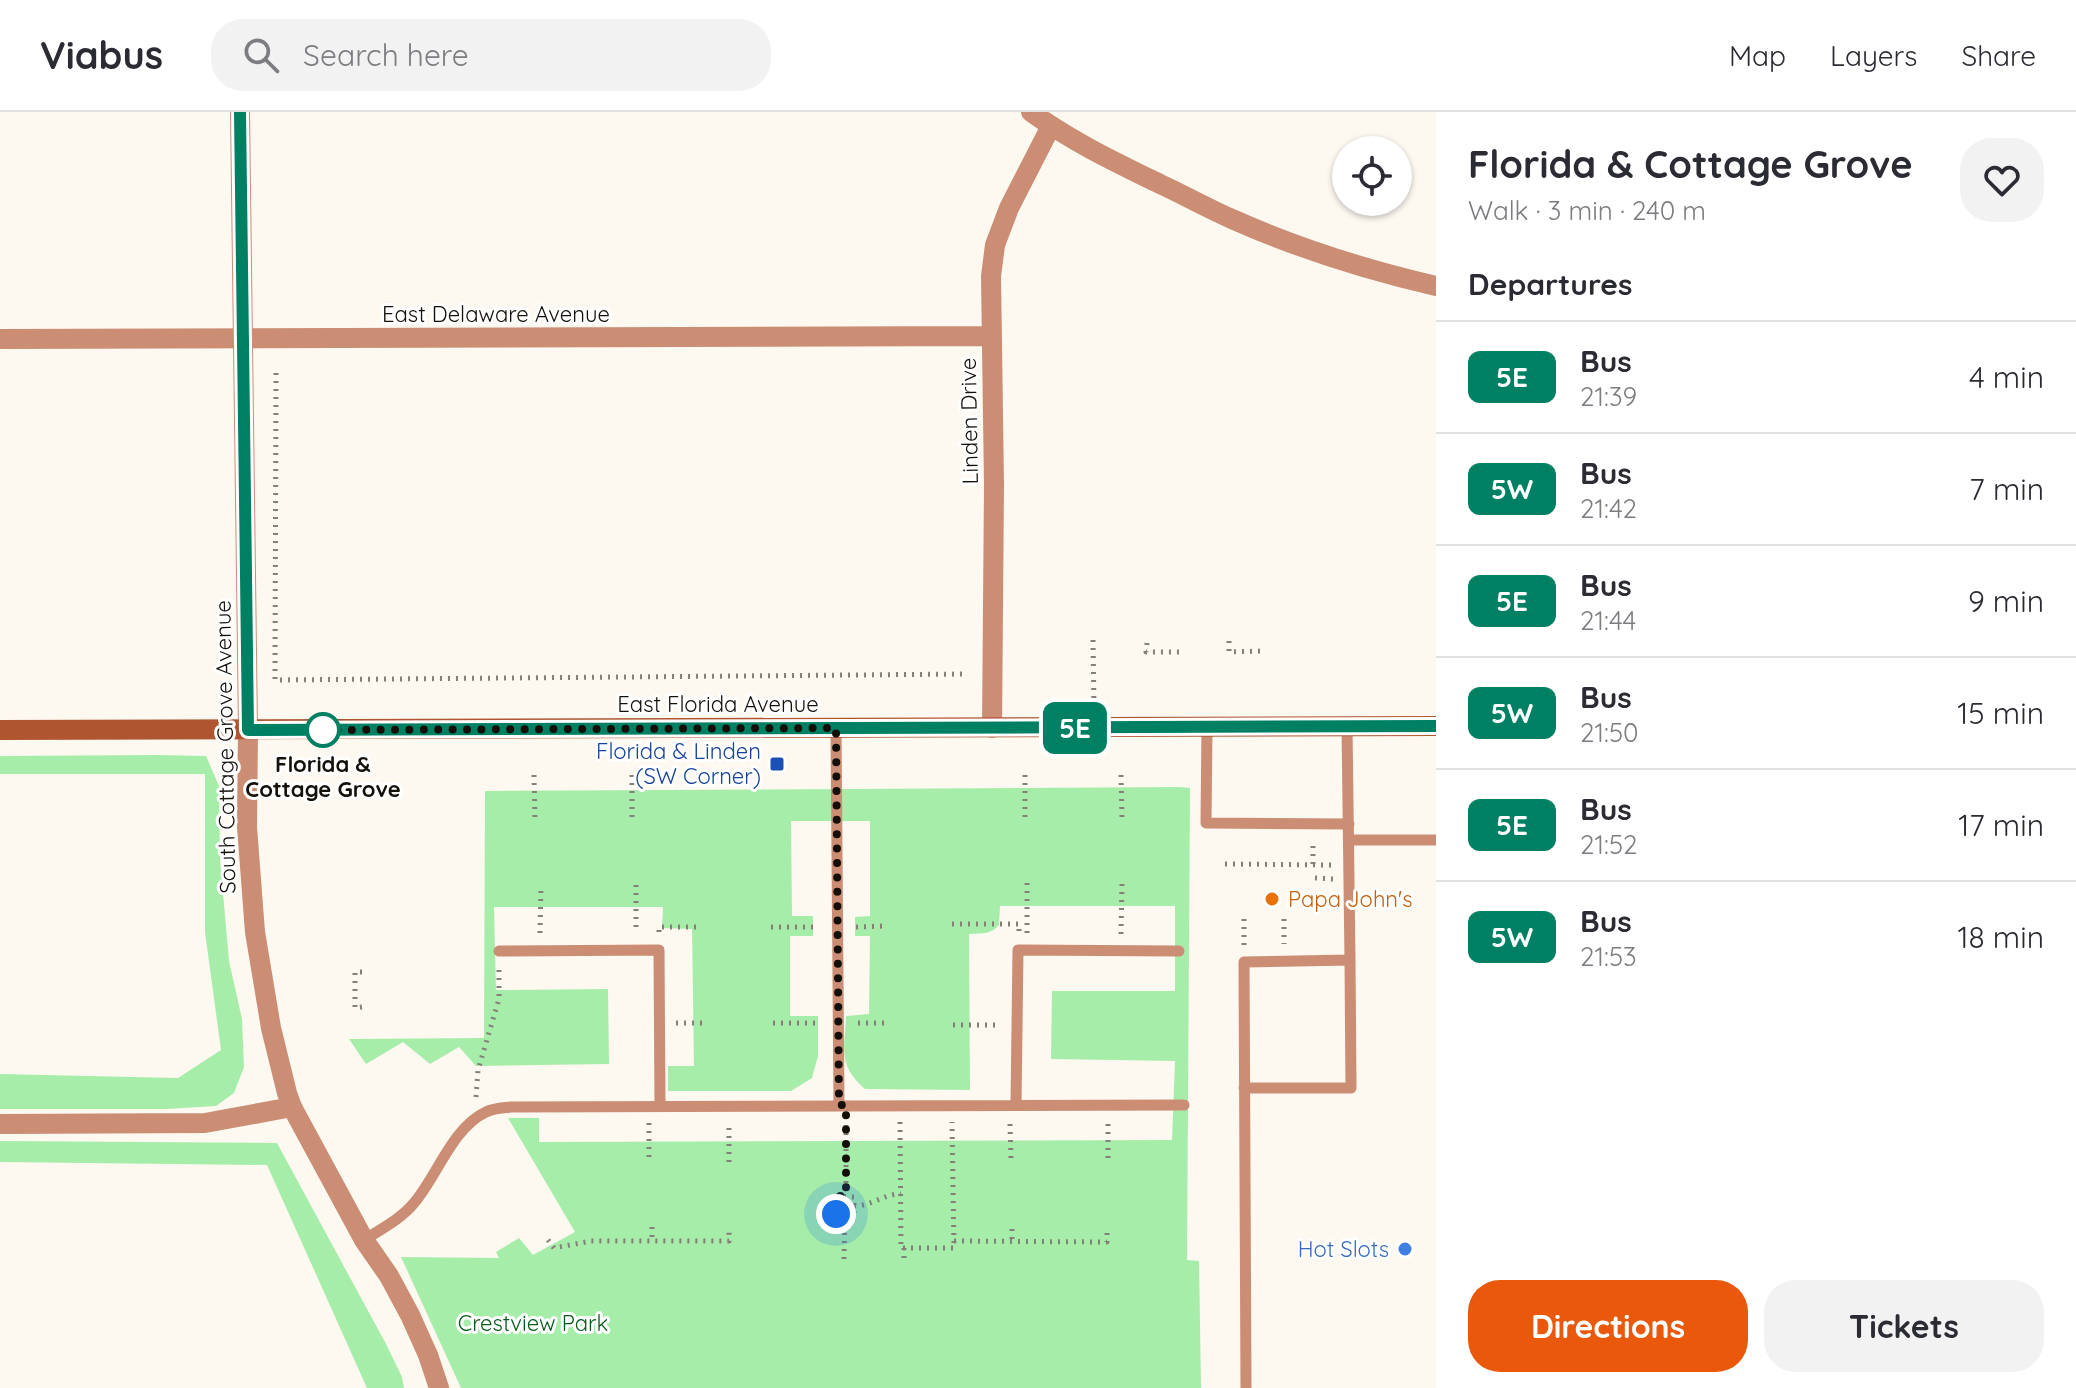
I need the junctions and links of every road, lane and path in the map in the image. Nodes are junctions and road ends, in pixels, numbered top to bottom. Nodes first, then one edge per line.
1 (240, 112) edge
2 (1031, 112) edge
3 (1051, 126) junction
4 (1436, 286) edge
5 (991, 336) junction
6 (243, 337) junction
7 (0, 339) edge
8 (276, 373) dead end
9 (1093, 640) dead end
10 (1229, 641) dead end
11 (1147, 643) dead end
12 (1263, 651) dead end
13 (1179, 652) dead end
14 (968, 674) dead end
15 (1347, 726) junction
16 (1436, 726) edge
17 (1207, 727) junction
18 (836, 728) junction
19 (992, 728) junction
20 (1094, 728) junction
21 (0, 730) edge
22 (248, 730) junction
23 (534, 775) dead end
24 (632, 775) dead end
25 (1025, 775) dead end
26 (1121, 775) dead end
27 (1122, 817) dead end
28 (632, 818) dead end
29 (1025, 818) dead end
30 (535, 819) dead end
31 (1349, 824) junction
32 (1349, 840) junction
33 (1436, 840) edge
34 (1225, 864) dead end
35 (1349, 865) junction
36 (1027, 883) dead end
37 (1122, 883) dead end
38 (636, 885) dead end
39 (541, 886) dead end
40 (952, 924) dead end
41 (701, 927) dead end
42 (636, 950) junction
43 (659, 950) junction
44 (1023, 950) junction
45 (1121, 950) junction
46 (499, 951) joint
47 (540, 951) junction
48 (1179, 951) dead end
49 (1350, 960) junction
50 (362, 972) dead end
51 (362, 1007) dead end
52 (953, 1025) dead end
53 (1017, 1025) junction
54 (1244, 1088) junction
55 (843, 1105) junction
56 (899, 1105) junction
57 (952, 1105) junction
58 (1013, 1105) junction
59 (1108, 1105) junction
60 (1184, 1105) dead end
61 (654, 1106) junction
62 (730, 1106) junction
63 (292, 1107) junction
64 (475, 1118) junction
65 (0, 1124) edge
66 (1011, 1159) dead end
67 (1108, 1159) dead end
68 (649, 1162) dead end
69 (729, 1162) dead end
70 (846, 1193) junction
71 (901, 1194) junction
72 (854, 1206) junction
73 (845, 1214) junction
74 (652, 1227) dead end
75 (729, 1227) dead end
76 (1012, 1229) dead end
77 (1107, 1229) dead end
78 (364, 1240) junction
79 (548, 1240) dead end
80 (652, 1241) junction
81 (954, 1241) junction
82 (1012, 1242) junction
83 (904, 1248) junction
84 (844, 1259) dead end
85 (904, 1260) dead end
86 (439, 1388) edge
87 (1246, 1388) edge

1 - 6 street, South Cottage Grove Avenue
2 - 3 street
3 - 4 street
3 - 5 street, Linden Drive
5 - 6 street, East Delaware Avenue
5 - 19 street, Linden Drive
6 - 7 street, East Delaware Avenue
6 - 22 street, South Cottage Grove Avenue
8 - 14 path
9 - 20 path
10 - 12 path
11 - 13 path
15 - 16 main road, East Florida Avenue
15 - 17 main road, East Florida Avenue
15 - 31 lane
17 - 20 main road, East Florida Avenue
17 - 31 lane
18 - 19 main road, East Florida Avenue
18 - 22 main road, East Florida Avenue
18 - 55 lane
19 - 20 main road, East Florida Avenue
21 - 22 main road, East Florida Avenue
22 - 63 street, South Cottage Grove Avenue
23 - 30 path
24 - 28 path
25 - 29 path
26 - 27 path
31 - 32 lane
32 - 33 lane
32 - 35 lane
34 - 35 path
35 - 49 lane
36 - 44 path
37 - 45 path
38 - 42 path
39 - 47 path
40 - 44 path
41 - 43 path
42 - 43 lane
42 - 47 lane
43 - 61 lane
44 - 45 lane
44 - 53 lane
45 - 48 lane
46 - 47 lane
46 - 64 path
49 - 54 lane
49 - 54 lane
50 - 51 path
52 - 53 path
53 - 58 lane
54 - 87 lane
55 - 56 lane
55 - 62 lane
55 - 70 path
56 - 57 lane
56 - 71 path
57 - 58 lane
57 - 81 path
58 - 59 lane
58 - 66 path
59 - 60 lane
59 - 67 path
61 - 62 lane
61 - 64 lane
61 - 68 path
62 - 69 path
63 - 65 street
63 - 78 street, South Cottage Grove Avenue
64 - 78 lane
70 - 72 path
70 - 73 path
71 - 72 path
71 - 83 path
72 - 73 path
73 - 84 path
74 - 80 path
75 - 80 path
76 - 82 path
77 - 82 path
78 - 86 street, South Cottage Grove Avenue
79 - 80 path
81 - 82 path
81 - 83 path
83 - 85 path

